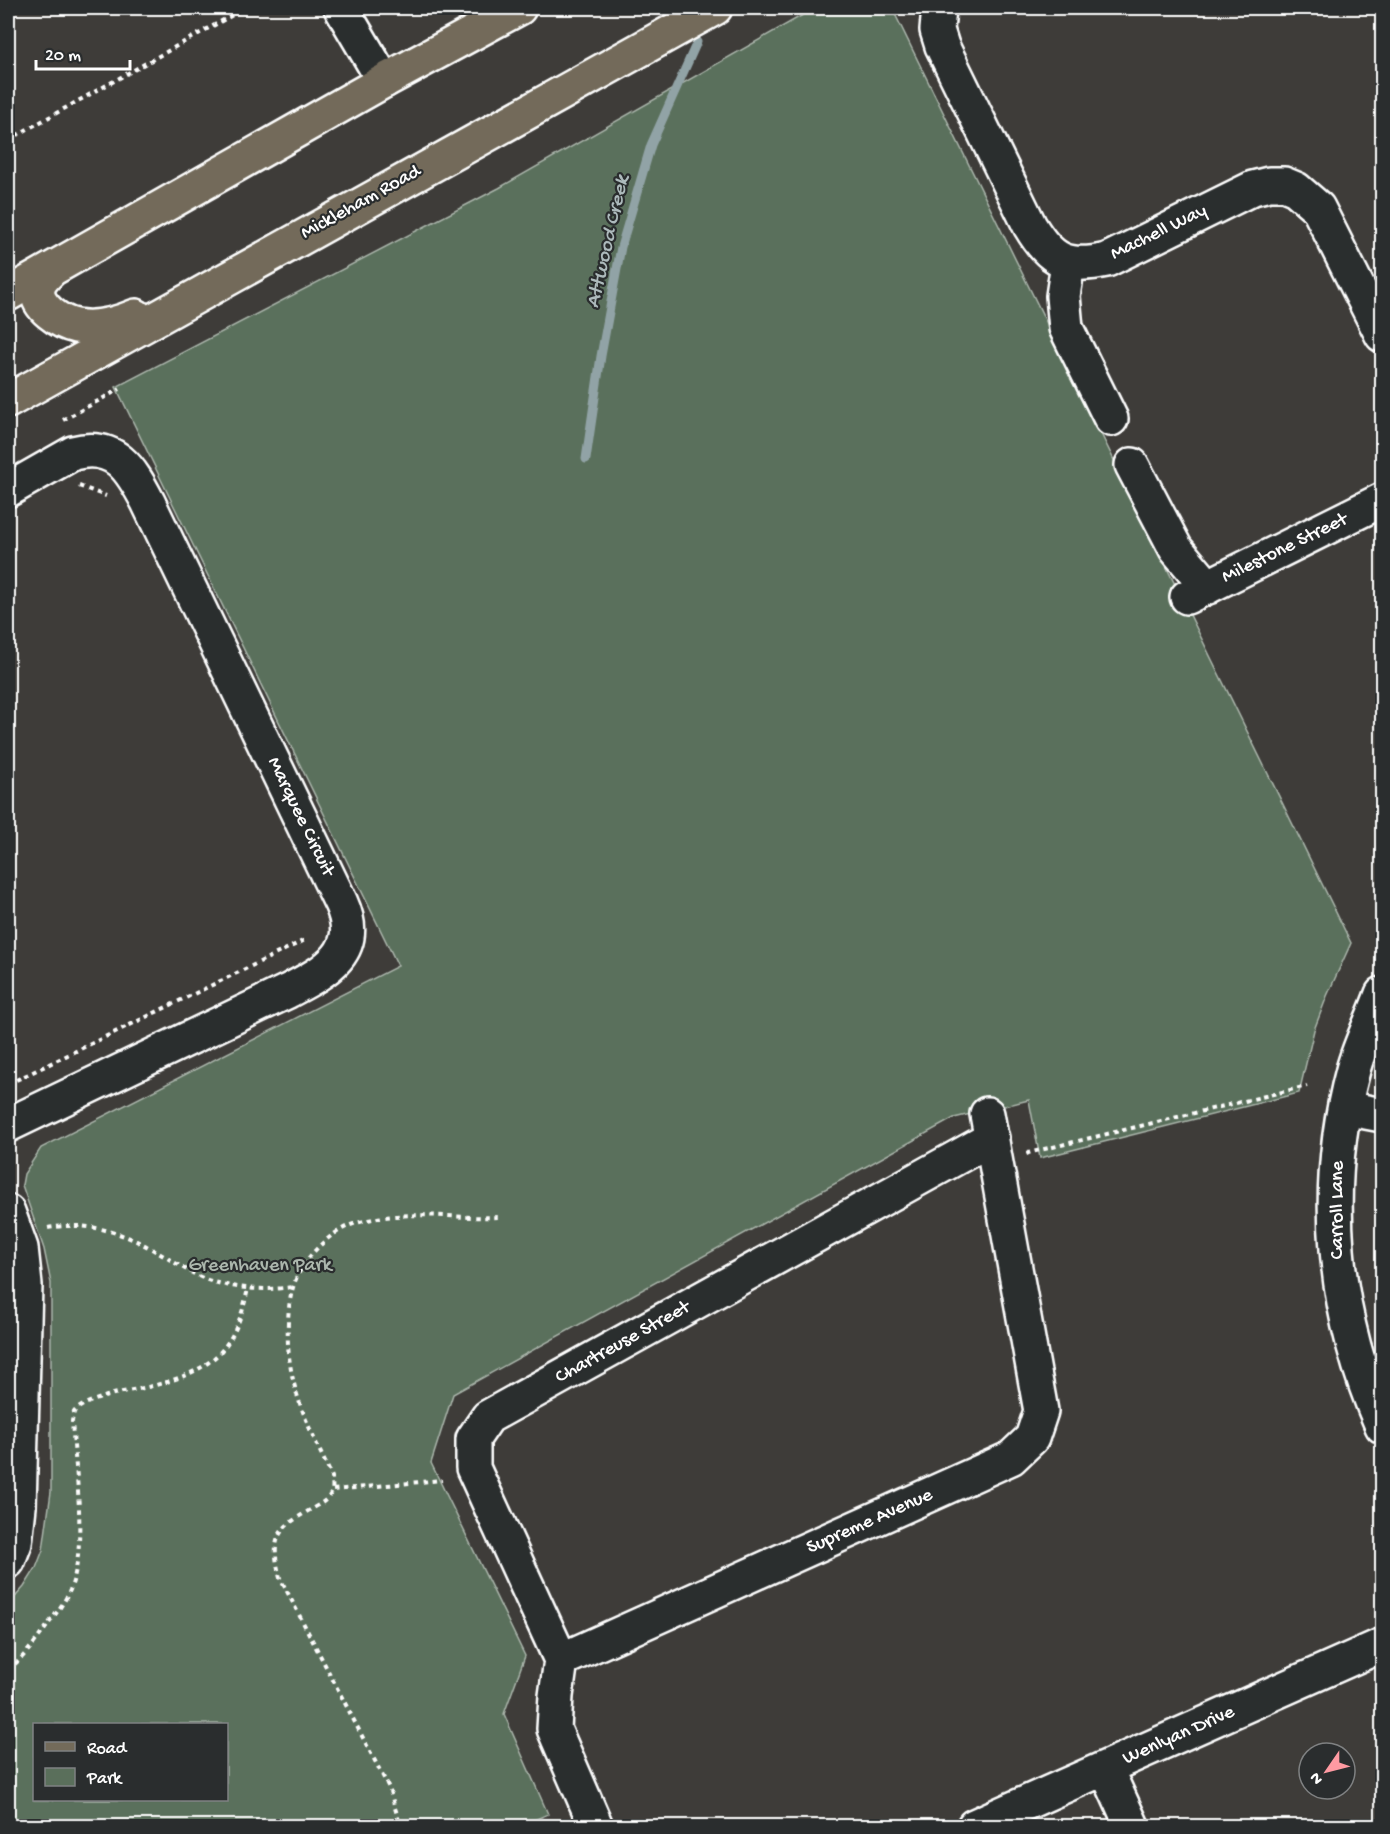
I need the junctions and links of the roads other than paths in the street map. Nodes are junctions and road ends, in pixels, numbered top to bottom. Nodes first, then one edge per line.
1 (341, 8) edge
2 (519, 8) edge
3 (715, 8) edge
4 (939, 8) edge
5 (384, 81) junction
6 (1068, 263) junction
7 (51, 270) junction
8 (239, 272) junction
9 (8, 294) edge
10 (1383, 334) edge
11 (8, 400) edge
12 (1111, 418) dead end
13 (1132, 465) dead end
14 (8, 490) edge
15 (1383, 500) edge
16 (1383, 994) edge
17 (1345, 1108) junction
18 (1383, 1115) edge
19 (8, 1125) edge
20 (989, 1126) joint
21 (12, 1225) edge
22 (1383, 1426) edge
23 (8, 1562) edge
24 (1383, 1645) edge
25 (561, 1660) junction
26 (1106, 1769) junction
27 (596, 1827) edge
28 (974, 1827) edge
29 (1132, 1827) edge

1 - 5 street
2 - 5 main road
3 - 8 main road, Mickleham Road
4 - 6 street
5 - 7 main road
6 - 10 street, Machell Way
6 - 12 street
7 - 8 main road
7 - 9 main road
8 - 11 main road, Mickleham Road
13 - 15 street, Milestone Street
14 - 19 street, Marquee Circuit
16 - 17 street, Carroll Lane
17 - 18 street
17 - 22 street, Carroll Lane
20 - 25 street, Supreme Avenue
20 - 25 street, Chartreuse Street
21 - 23 street
24 - 26 street, Wenlyan Drive
25 - 27 street
26 - 28 street, Wenlyan Drive
26 - 29 street

